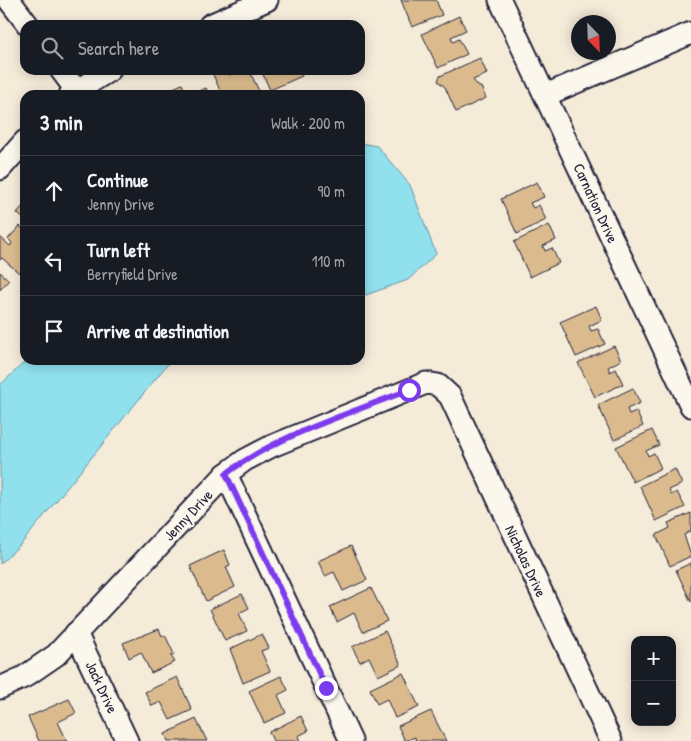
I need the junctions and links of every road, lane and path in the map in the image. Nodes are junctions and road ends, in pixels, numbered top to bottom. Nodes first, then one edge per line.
1 (9, 0) edge
2 (267, 0) edge
3 (500, 0) edge
4 (235, 6) edge
5 (24, 20) edge
6 (217, 20) edge
7 (691, 33) edge
8 (64, 75) edge
9 (102, 75) edge
10 (72, 90) edge
11 (76, 90) edge
12 (546, 95) junction
13 (20, 147) edge
14 (0, 169) edge
15 (438, 385) joint
16 (691, 406) edge
17 (226, 474) junction
18 (76, 633) junction
19 (0, 688) edge
20 (127, 741) edge
21 (351, 741) edge
22 (611, 741) edge

1 - 5 street
2 - 4 street
3 - 12 street, Carnation Drive
4 - 6 street
7 - 12 street
8 - 10 street
9 - 11 street
12 - 16 street, Carnation Drive
13 - 14 street
15 - 17 street, Jenny Drive
15 - 22 street, Nicholas Drive
17 - 18 street, Jenny Drive
17 - 21 street
18 - 19 street, Jenny Drive
18 - 20 street, Jack Drive

